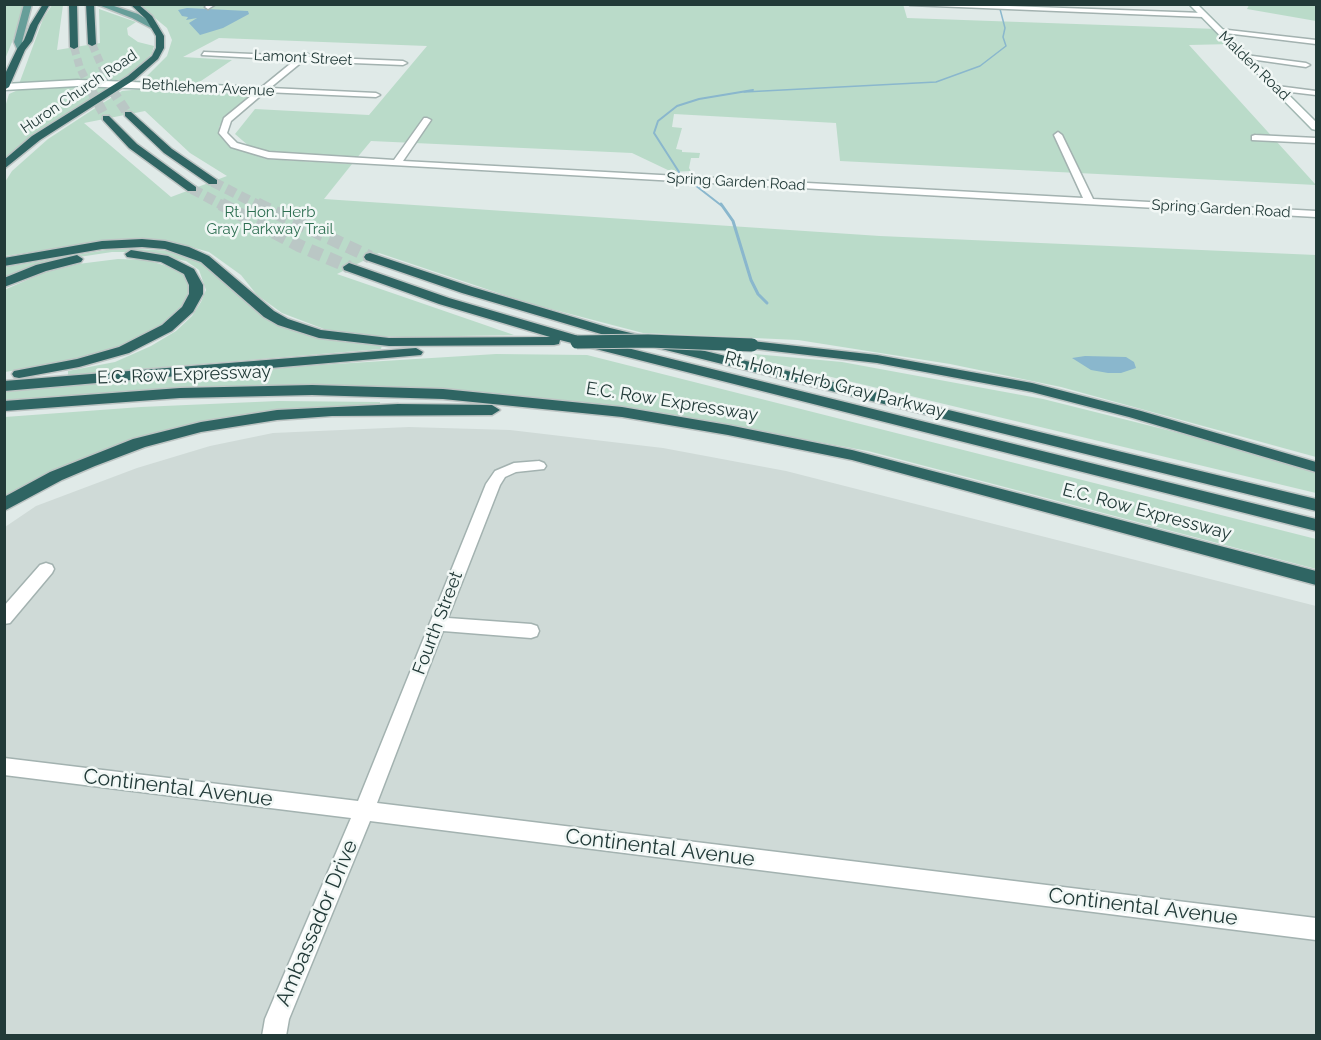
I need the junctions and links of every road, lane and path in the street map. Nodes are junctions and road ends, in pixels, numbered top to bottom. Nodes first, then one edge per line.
1 (28, 4) edge
2 (47, 4) edge
3 (73, 4) edge
4 (90, 4) edge
5 (133, 4) edge
6 (1192, 4) edge
7 (913, 5) edge
8 (103, 6) edge
9 (1203, 15) junction
10 (154, 26) junction
11 (1219, 31) junction
12 (1317, 42) edge
13 (92, 44) tunnel mouth
14 (74, 47) tunnel mouth
15 (21, 49) junction
16 (204, 54) dead end
17 (304, 57) junction
18 (1245, 57) junction
19 (403, 63) dead end
20 (1306, 65) dead end
21 (122, 84) junction
22 (4, 87) edge
23 (1278, 88) junction
24 (263, 90) junction
25 (1317, 93) edge
26 (376, 95) dead end
27 (128, 114) tunnel mouth
28 (106, 118) tunnel mouth
29 (427, 120) dead end
30 (1315, 125) edge
31 (1058, 135) dead end
32 (1255, 138) dead end
33 (1317, 141) edge
34 (397, 163) junction
35 (4, 166) edge
36 (213, 182) tunnel mouth
37 (192, 189) tunnel mouth
38 (1090, 202) junction
39 (1317, 214) edge
40 (370, 257) tunnel mouth
41 (4, 261) edge
42 (349, 267) tunnel mouth
43 (4, 283) edge
44 (501, 343) junction
45 (4, 376) edge
46 (4, 386) edge
47 (4, 406) edge
48 (728, 430) junction
49 (539, 466) dead end
50 (1317, 467) edge
51 (4, 505) edge
52 (1317, 505) edge
53 (1317, 525) edge
54 (46, 569) dead end
55 (1317, 578) edge
56 (4, 618) edge
57 (437, 624) junction
58 (531, 631) dead end
59 (4, 766) edge
60 (364, 811) junction
61 (1317, 929) edge
62 (274, 1035) edge

1 - 15 main road
2 - 15 highway
3 - 14 highway
4 - 13 highway
5 - 10 highway
6 - 9 main road, Malden Road
7 - 9 street
8 - 10 main road
9 - 11 main road, Malden Road
10 - 21 highway, Huron Church Road
11 - 12 street
11 - 18 main road, Malden Road
15 - 22 highway
16 - 17 street, Lamont Street
17 - 19 street, Lamont Street
17 - 24 street, Spring Garden Road
18 - 20 street
18 - 23 main road, Malden Road
21 - 22 main road, Bethlehem Avenue
21 - 24 main road, Bethlehem Avenue
21 - 35 highway, Huron Church Road
23 - 25 street
23 - 30 main road, Malden Road
24 - 26 street, Bethlehem Avenue
24 - 34 street, Spring Garden Road
27 - 36 highway
28 - 37 highway
29 - 34 street
31 - 38 street
32 - 33 street
34 - 38 street, Spring Garden Road
38 - 39 street, Spring Garden Road
40 - 52 highway, Rt. Hon. Herb Gray Parkway
41 - 44 highway
42 - 53 highway, Rt. Hon. Herb Gray Parkway
43 - 45 highway
44 - 46 highway, E.C. Row Expressway
44 - 50 highway, E.C. Row Expressway, bridge
47 - 48 highway, E.C. Row Expressway
48 - 51 highway
48 - 55 highway, E.C. Row Expressway
49 - 57 street, Fourth Street
54 - 56 street
57 - 58 street
57 - 60 street, Fourth Street
59 - 60 street, Continental Avenue
60 - 61 street, Continental Avenue
60 - 62 street, Ambassador Drive

